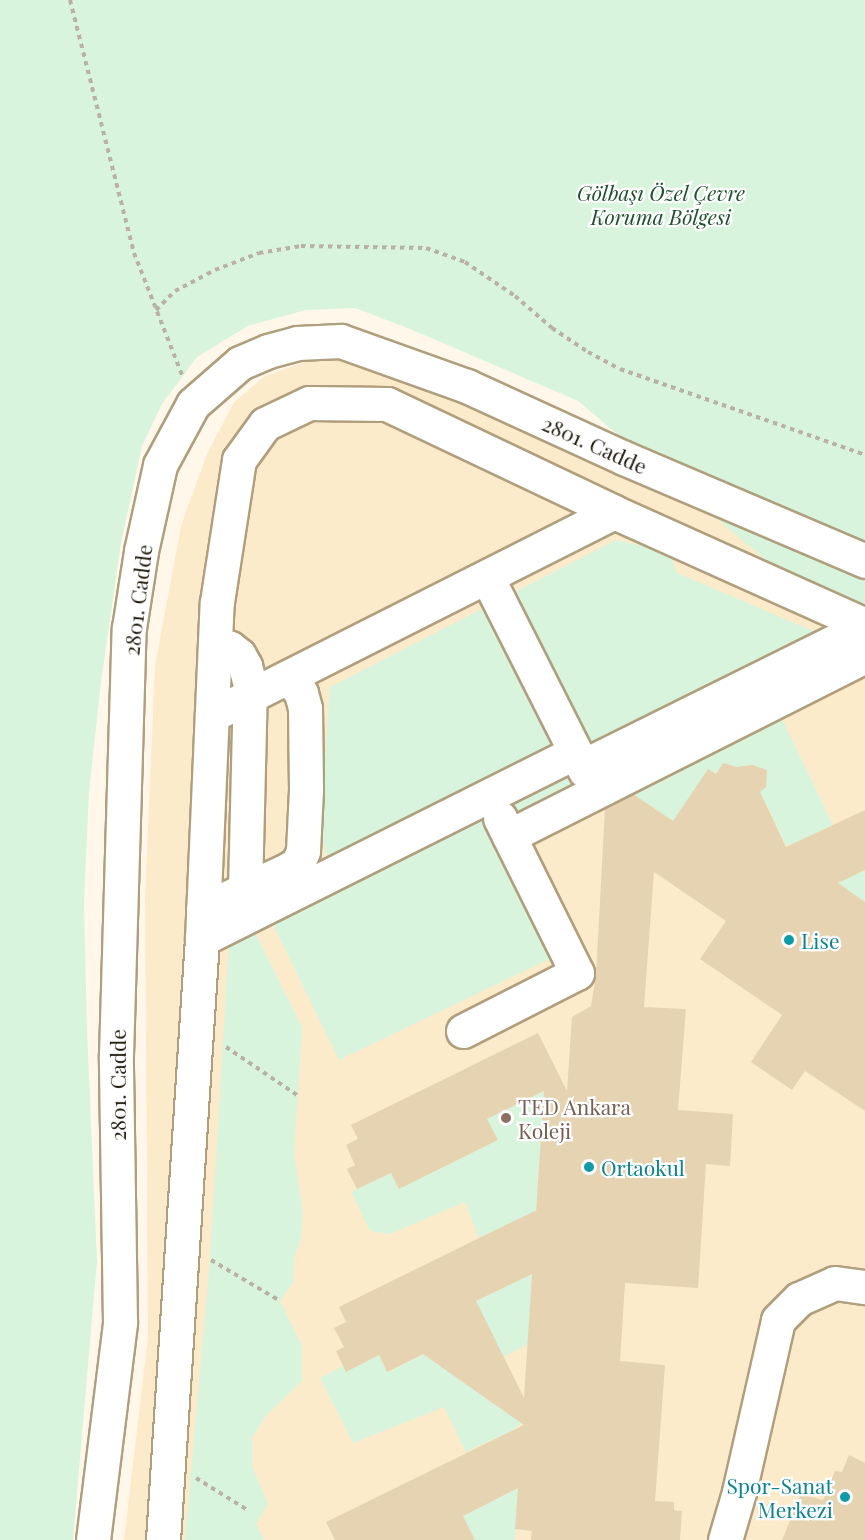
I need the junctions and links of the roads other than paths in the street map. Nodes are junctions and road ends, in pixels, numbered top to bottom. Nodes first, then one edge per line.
1 (614, 512) junction
2 (865, 561) edge
3 (487, 577) junction
4 (865, 626) edge
5 (215, 643) junction
6 (865, 656) edge
7 (289, 677) junction
8 (250, 695) junction
9 (212, 715) junction
10 (584, 770) junction
11 (488, 795) junction
12 (509, 836) junction
13 (244, 890) junction
14 (203, 924) junction
15 (463, 1031) dead end
16 (865, 1287) edge
17 (93, 1540) edge
18 (163, 1540) edge
19 (725, 1540) edge

1 - 3 street
1 - 4 street
1 - 5 street
2 - 17 street, 2801. Cadde
3 - 7 street
3 - 10 street
4 - 10 street
5 - 8 street
5 - 9 street
6 - 10 street
7 - 8 street
7 - 13 street
8 - 9 street
8 - 13 street
9 - 14 street
10 - 11 street
10 - 12 street
11 - 12 street
11 - 14 street
12 - 15 street
13 - 14 street
14 - 18 street
16 - 19 street

